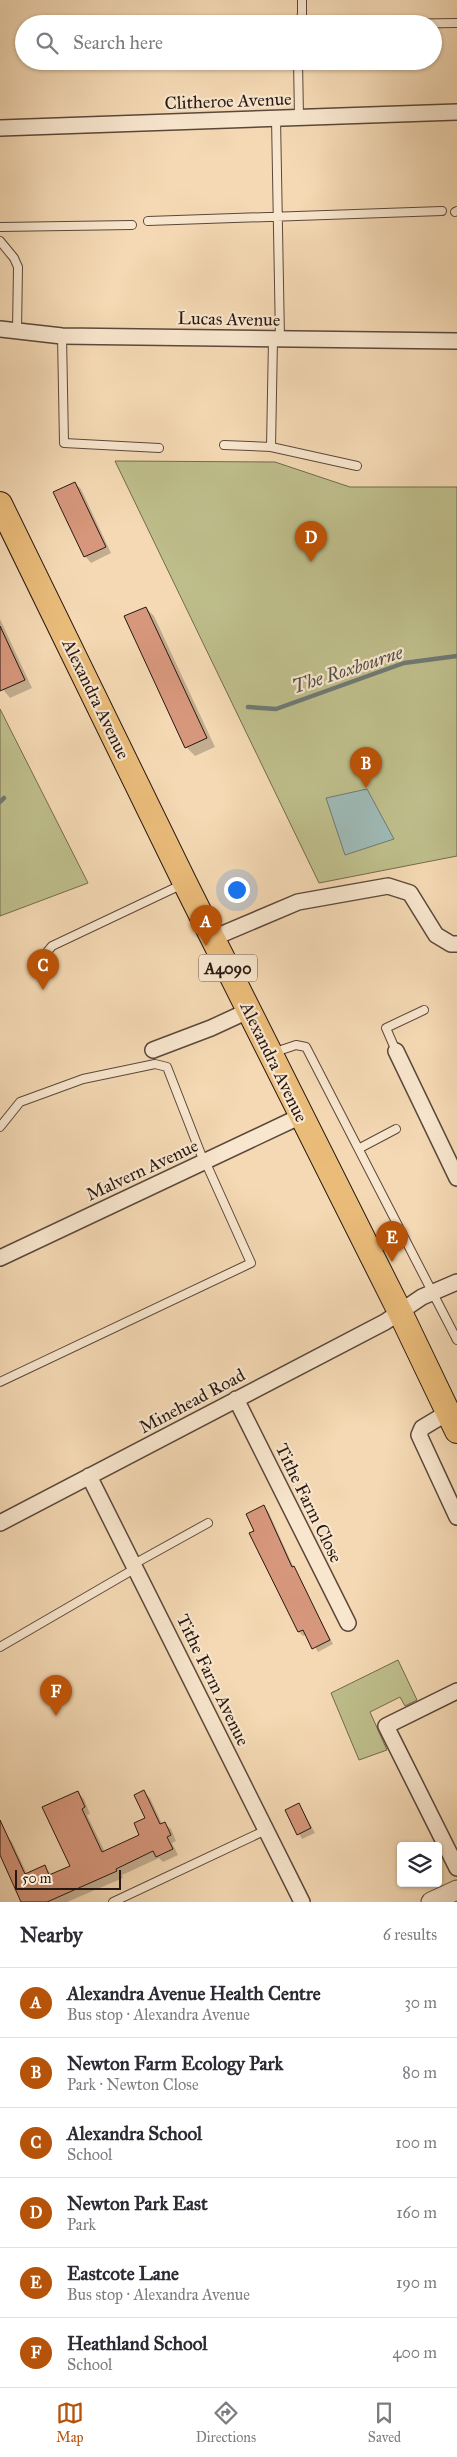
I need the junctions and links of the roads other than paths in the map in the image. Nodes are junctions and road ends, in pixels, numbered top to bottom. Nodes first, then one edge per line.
1 (302, 0) edge
2 (302, 15) edge
3 (442, 23) edge
4 (457, 23) edge
5 (298, 70) edge
6 (457, 112) edge
7 (299, 117) junction
8 (276, 118) junction
9 (0, 128) edge
10 (442, 211) dead end
11 (278, 217) junction
12 (148, 222) dead end
13 (132, 224) dead end
14 (0, 227) edge
15 (0, 241) edge
16 (0, 329) edge
17 (17, 330) junction
18 (62, 336) junction
19 (276, 339) junction
20 (457, 341) edge
21 (224, 445) dead end
22 (271, 447) junction
23 (159, 448) dead end
24 (357, 466) dead end
25 (0, 504) edge
26 (185, 883) junction
27 (213, 938) junction
28 (457, 944) edge
29 (44, 967) dead end
30 (250, 1010) junction
31 (424, 1010) dead end
32 (153, 1050) dead end
33 (396, 1051) joint
34 (270, 1054) junction
35 (300, 1116) junction
36 (0, 1128) edge
37 (396, 1129) dead end
38 (360, 1148) junction
39 (204, 1162) junction
40 (457, 1178) edge
41 (0, 1258) edge
42 (457, 1282) edge
43 (433, 1292) junction
44 (400, 1312) junction
45 (457, 1340) edge
46 (0, 1382) edge
47 (236, 1399) junction
48 (452, 1422) edge
49 (89, 1476) junction
50 (457, 1517) edge
51 (0, 1523) edge
52 (208, 1523) dead end
53 (135, 1566) junction
54 (348, 1623) dead end
55 (0, 1646) edge
56 (457, 1691) edge
57 (266, 1830) junction
58 (457, 1868) edge
59 (457, 1890) edge
60 (113, 1902) edge
61 (302, 1902) edge
62 (431, 1902) edge

1 - 2 lane
3 - 4 lane
5 - 7 lane
6 - 7 street, Clitheroe Avenue
7 - 8 street, Clitheroe Avenue
8 - 9 street, Clitheroe Avenue
8 - 11 lane
10 - 11 lane
11 - 12 lane
11 - 19 lane
13 - 14 lane
15 - 17 lane
16 - 17 street, Lucas Avenue
17 - 18 street, Lucas Avenue
18 - 19 street, Lucas Avenue
18 - 23 lane
19 - 20 street, Lucas Avenue
19 - 22 lane
21 - 22 lane
22 - 24 lane
25 - 26 main road, Alexandra Avenue / A4090
26 - 27 main road, Alexandra Avenue / A4090
26 - 29 lane
27 - 28 street
27 - 30 main road, Alexandra Avenue / A4090
30 - 32 street
30 - 34 main road, Alexandra Avenue / A4090
31 - 33 lane
33 - 40 street
34 - 35 main road, Alexandra Avenue / A4090
34 - 38 lane
35 - 39 street, Malvern Avenue
35 - 44 main road, Alexandra Avenue / A4090
36 - 39 lane
37 - 38 lane
38 - 43 lane
39 - 41 street, Malvern Avenue
39 - 46 lane
42 - 43 street, Minehead Road
43 - 44 street, Minehead Road
43 - 45 lane
44 - 47 street, Minehead Road
44 - 48 main road, Alexandra Avenue / A4090
47 - 49 street, Minehead Road
47 - 54 street, Tithe Farm Close
48 - 50 street
49 - 51 street, Minehead Road
49 - 53 street, Tithe Farm Avenue
52 - 53 lane
53 - 55 lane
53 - 57 street, Tithe Farm Avenue
56 - 58 street
57 - 60 lane
57 - 61 street, Tithe Farm Avenue
59 - 62 street

